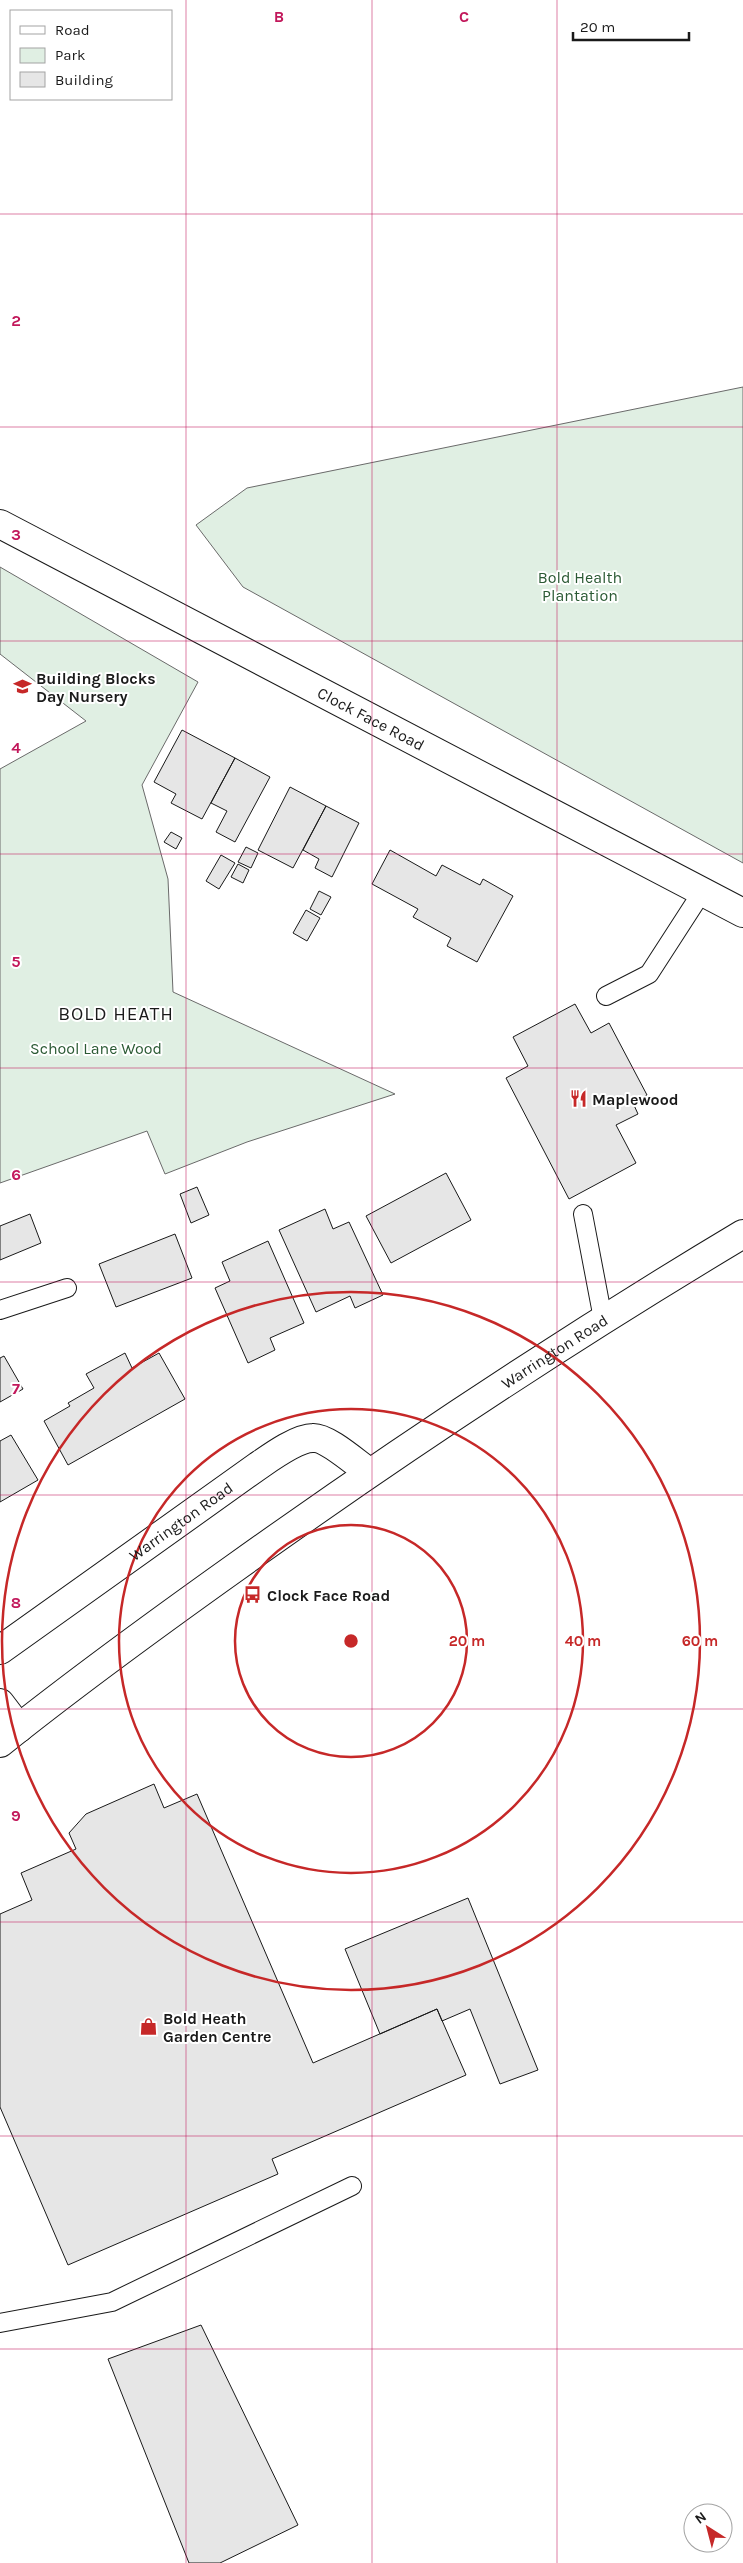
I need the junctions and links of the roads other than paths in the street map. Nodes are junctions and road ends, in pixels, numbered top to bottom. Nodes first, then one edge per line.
1 (0, 524) edge
2 (702, 892) junction
3 (743, 913) edge
4 (606, 996) dead end
5 (583, 1214) dead end
6 (743, 1234) edge
7 (66, 1288) dead end
8 (0, 1310) edge
9 (603, 1319) junction
10 (369, 1472) junction
11 (0, 1650) edge
12 (0, 1703) edge
13 (9, 1736) edge
14 (352, 2186) dead end
15 (0, 2323) edge

1 - 2 main road, Clock Face Road
2 - 3 main road, Clock Face Road
2 - 4 lane
5 - 9 lane
6 - 9 main road, Warrington Road
7 - 8 lane
9 - 10 main road, Warrington Road
10 - 11 main road, Warrington Road
10 - 13 main road, Warrington Road
12 - 13 main road, Warrington Road
14 - 15 lane

